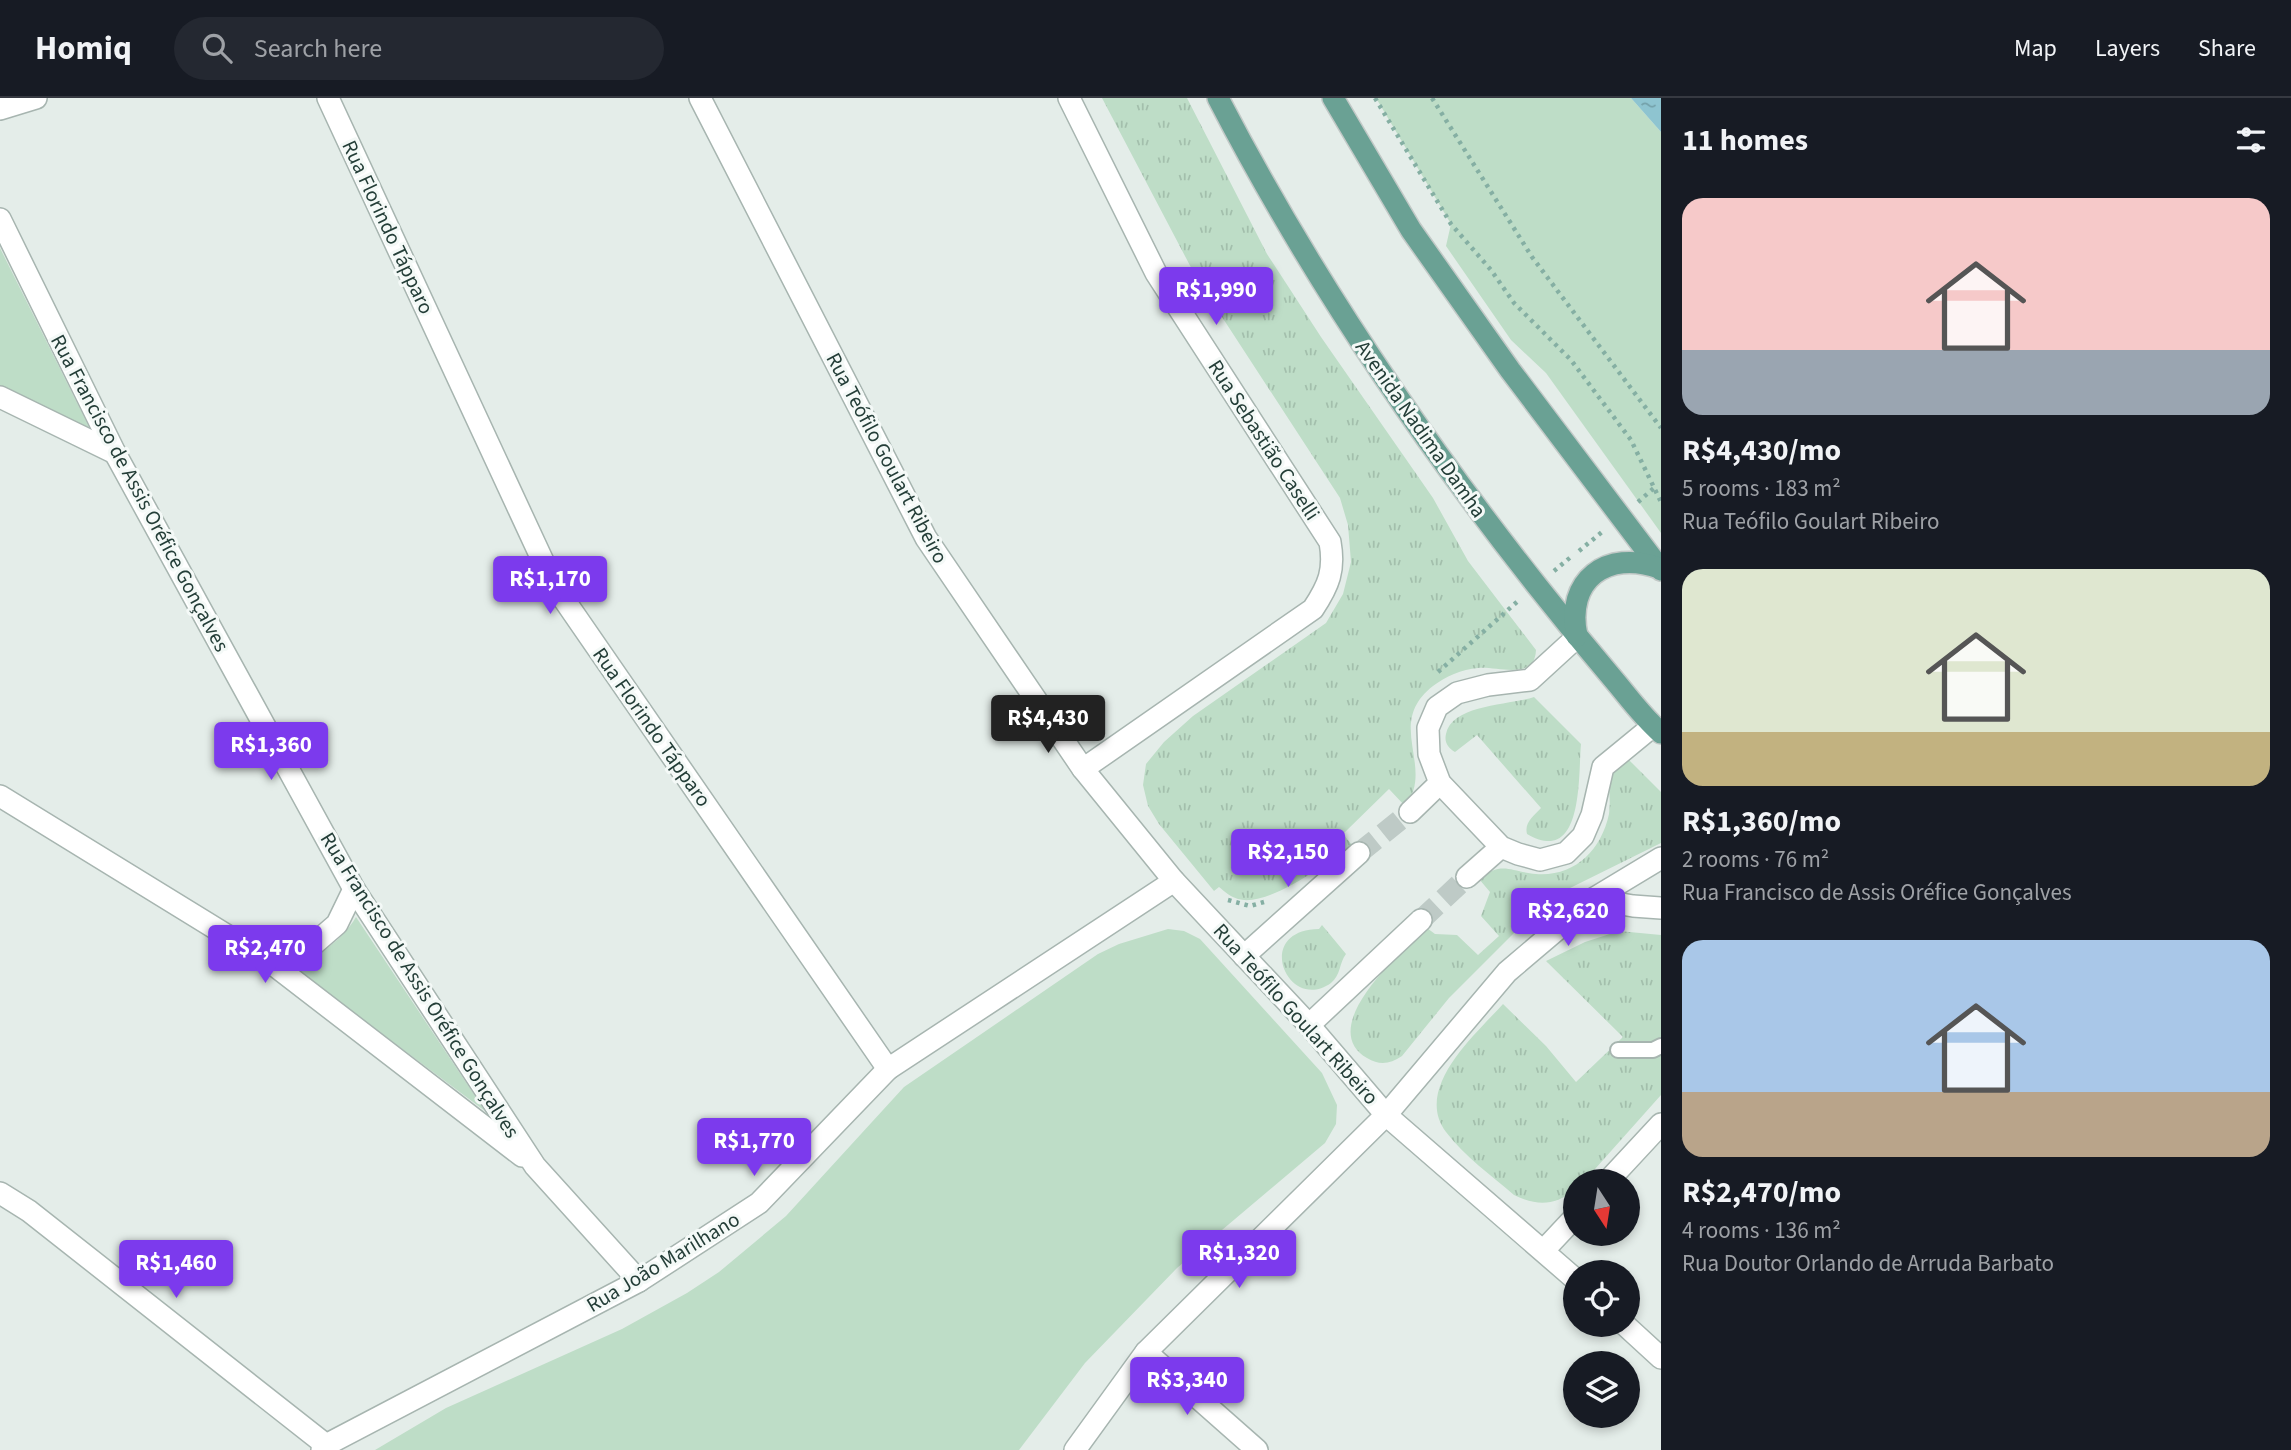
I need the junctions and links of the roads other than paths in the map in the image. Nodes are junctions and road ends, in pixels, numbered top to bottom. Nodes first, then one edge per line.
1 (36, 98) edge
2 (328, 98) edge
3 (699, 98) edge
4 (1069, 98) edge
5 (1218, 98) edge
6 (1333, 98) edge
7 (0, 109) edge
8 (0, 219) edge
9 (0, 397) edge
10 (115, 453) junction
11 (1660, 569) edge
12 (1577, 637) junction
13 (1658, 728) edge
14 (1083, 769) junction
15 (1440, 783) junction
16 (0, 796) edge
17 (1410, 812) tunnel mouth
18 (1501, 847) junction
19 (1359, 853) tunnel mouth
20 (1661, 858) edge
21 (1467, 877) tunnel mouth
22 (1174, 881) junction
23 (354, 889) junction
24 (1593, 900) junction
25 (1661, 908) edge
26 (1421, 920) tunnel mouth
27 (1244, 956) junction
28 (270, 962) junction
29 (1309, 1026) junction
30 (1661, 1046) edge
31 (1618, 1051) dead end
32 (888, 1069) junction
33 (1386, 1115) junction
34 (1661, 1124) edge
35 (535, 1166) junction
36 (1619, 1169) edge
37 (0, 1193) edge
38 (1563, 1230) edge
39 (1544, 1250) junction
40 (1563, 1268) edge
41 (639, 1282) junction
42 (1638, 1337) edge
43 (1146, 1352) junction
44 (1661, 1358) edge
45 (324, 1448) edge
46 (1075, 1450) edge
47 (1257, 1450) edge

1 - 7 street
2 - 32 street, Rua Florindo Tápparo
3 - 14 street, Rua Teófilo Goulart Ribeiro
4 - 14 street, Rua Sebastião Caselli
5 - 12 main road, Avenida Nadima Damha
6 - 11 main road
8 - 10 street, Rua Francisco de Assis Oréfice Gonçalves
9 - 10 street
10 - 23 street, Rua Francisco de Assis Oréfice Gonçalves
11 - 12 main road
12 - 13 main road, Avenida Nadima Damha
12 - 15 street
13 - 18 street
14 - 22 street, Rua Teófilo Goulart Ribeiro
15 - 17 street
15 - 18 street
16 - 28 street
18 - 21 street
19 - 27 street
20 - 24 street
22 - 27 street, Rua Teófilo Goulart Ribeiro
22 - 32 street, Rua João Marilhano
23 - 28 street
23 - 35 street, Rua Francisco de Assis Oréfice Gonçalves
24 - 25 street
24 - 33 street
26 - 29 street
27 - 29 street, Rua Teófilo Goulart Ribeiro
28 - 35 street
29 - 33 street, Rua Teófilo Goulart Ribeiro
30 - 31 lane
32 - 41 street, Rua João Marilhano
33 - 39 street, Rua Teófilo Goulart Ribeiro
33 - 43 street
34 - 36 street
35 - 41 street, Rua Francisco de Assis Oréfice Gonçalves
37 - 45 street
38 - 39 street
39 - 40 street, Rua Teófilo Goulart Ribeiro
41 - 45 street, Rua João Marilhano
42 - 44 street
43 - 46 street
43 - 47 street

